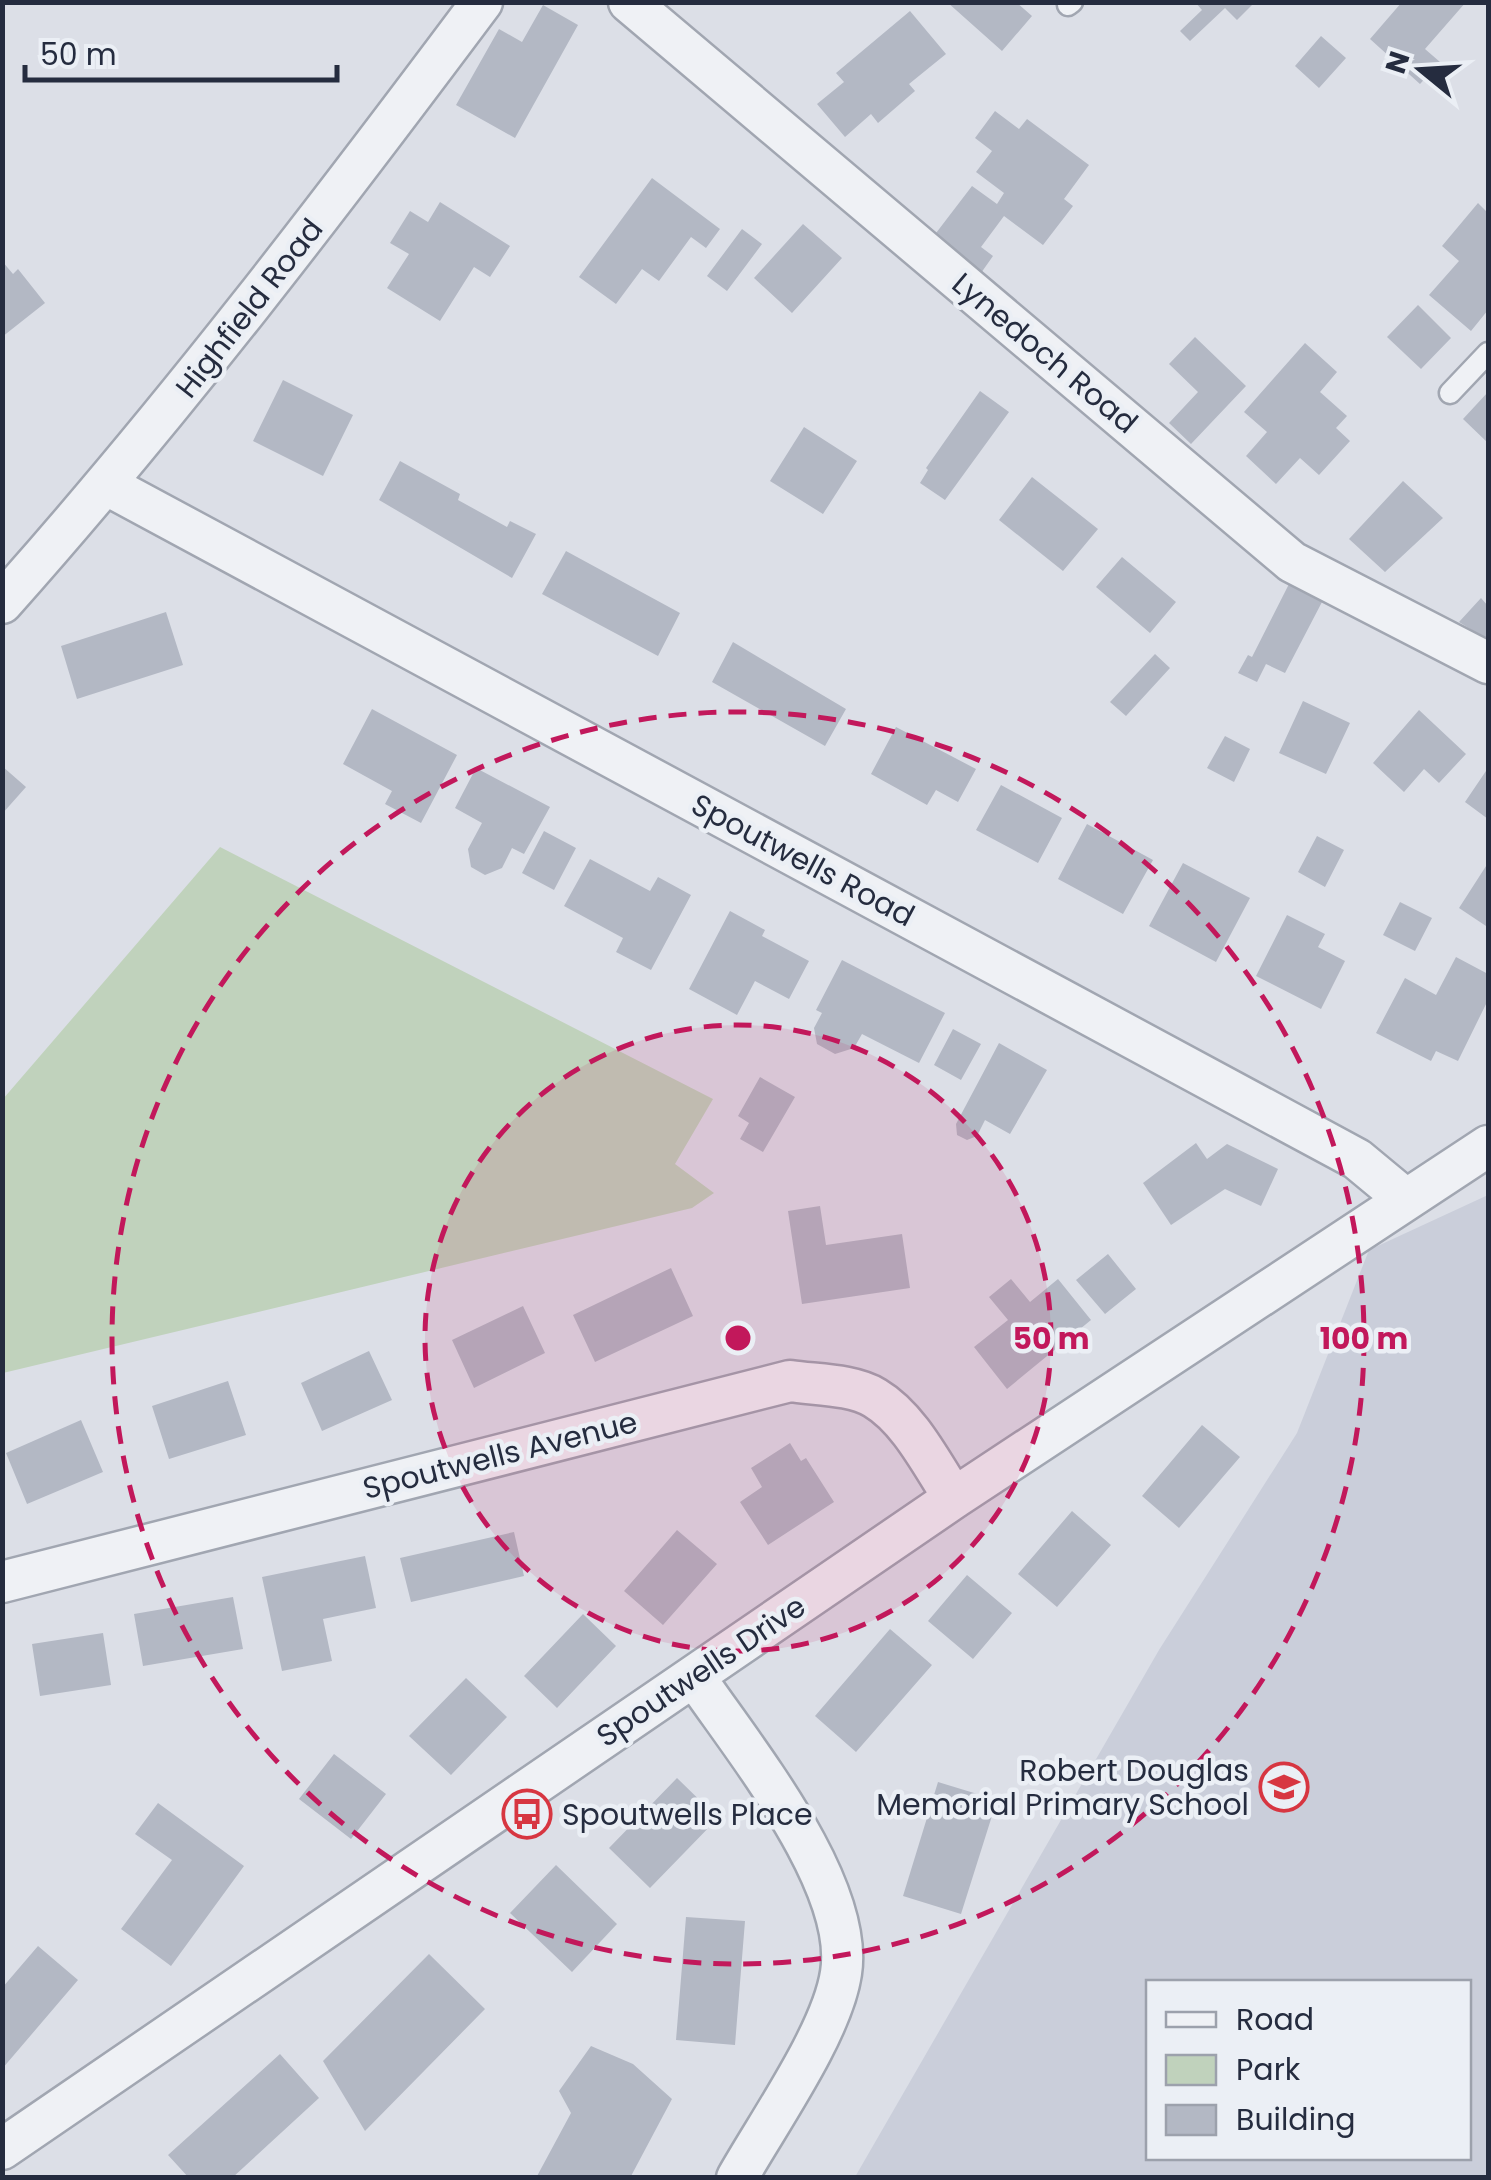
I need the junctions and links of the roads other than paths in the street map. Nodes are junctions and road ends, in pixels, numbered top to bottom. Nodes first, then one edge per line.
1 (482, 2) edge
2 (629, 2) edge
3 (1488, 353) edge
4 (1450, 394) dead end
5 (107, 485) junction
6 (2, 603) edge
7 (1488, 663) edge
8 (1488, 1146) edge
9 (1404, 1198) junction
10 (954, 1498) junction
11 (2, 1582) edge
12 (694, 1676) junction
13 (2, 2150) edge
14 (737, 2178) edge

1 - 5 street, Highfield Road
2 - 7 street, Lynedoch Road
3 - 4 lane
5 - 6 street, Highfield Road
5 - 9 street, Spoutwells Road
8 - 9 street
9 - 10 street, Spoutwells Drive
10 - 11 street, Spoutwells Avenue
10 - 12 street, Spoutwells Drive
12 - 13 street, Spoutwells Drive
12 - 14 street

